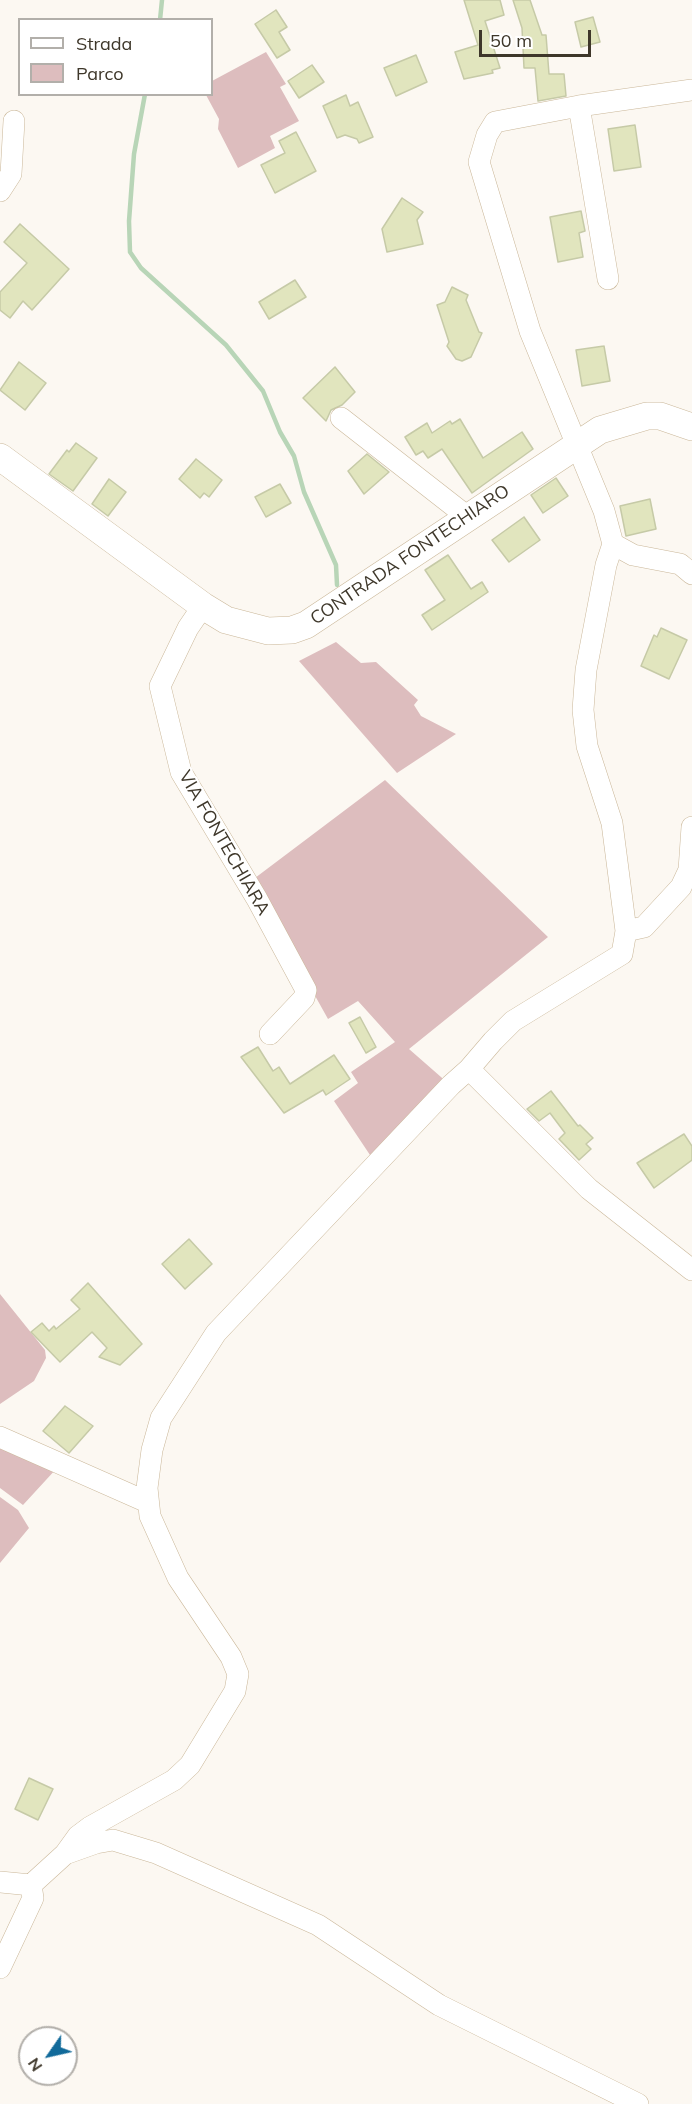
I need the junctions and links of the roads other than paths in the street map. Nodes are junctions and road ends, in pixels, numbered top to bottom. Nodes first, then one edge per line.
1 (692, 90) edge
2 (579, 106) junction
3 (14, 122) dead end
4 (0, 191) edge
5 (608, 279) dead end
6 (341, 418) dead end
7 (691, 423) edge
8 (575, 445) junction
9 (0, 457) edge
10 (469, 518) junction
11 (613, 544) junction
12 (692, 574) edge
13 (203, 606) junction
14 (692, 827) edge
15 (626, 931) junction
16 (270, 1034) dead end
17 (469, 1069) junction
18 (692, 1270) edge
19 (0, 1437) edge
20 (147, 1502) junction
21 (65, 1854) junction
22 (0, 1882) edge
23 (31, 1884) junction
24 (0, 1968) edge
25 (638, 2104) edge

1 - 2 street
2 - 5 street
2 - 8 street
3 - 4 street
6 - 10 street
7 - 8 main road, CONTRADA FONTECHIARO
8 - 10 main road, CONTRADA FONTECHIARO
8 - 11 street
9 - 13 main road, CONTRADA FONTECHIARO
10 - 13 main road, CONTRADA FONTECHIARO
11 - 12 street
11 - 15 street
13 - 16 street, VIA FONTECHIARA
14 - 15 street
15 - 17 street
17 - 18 street
17 - 20 street
19 - 20 street
20 - 21 street
21 - 23 street
21 - 25 street
22 - 23 street
23 - 24 street

